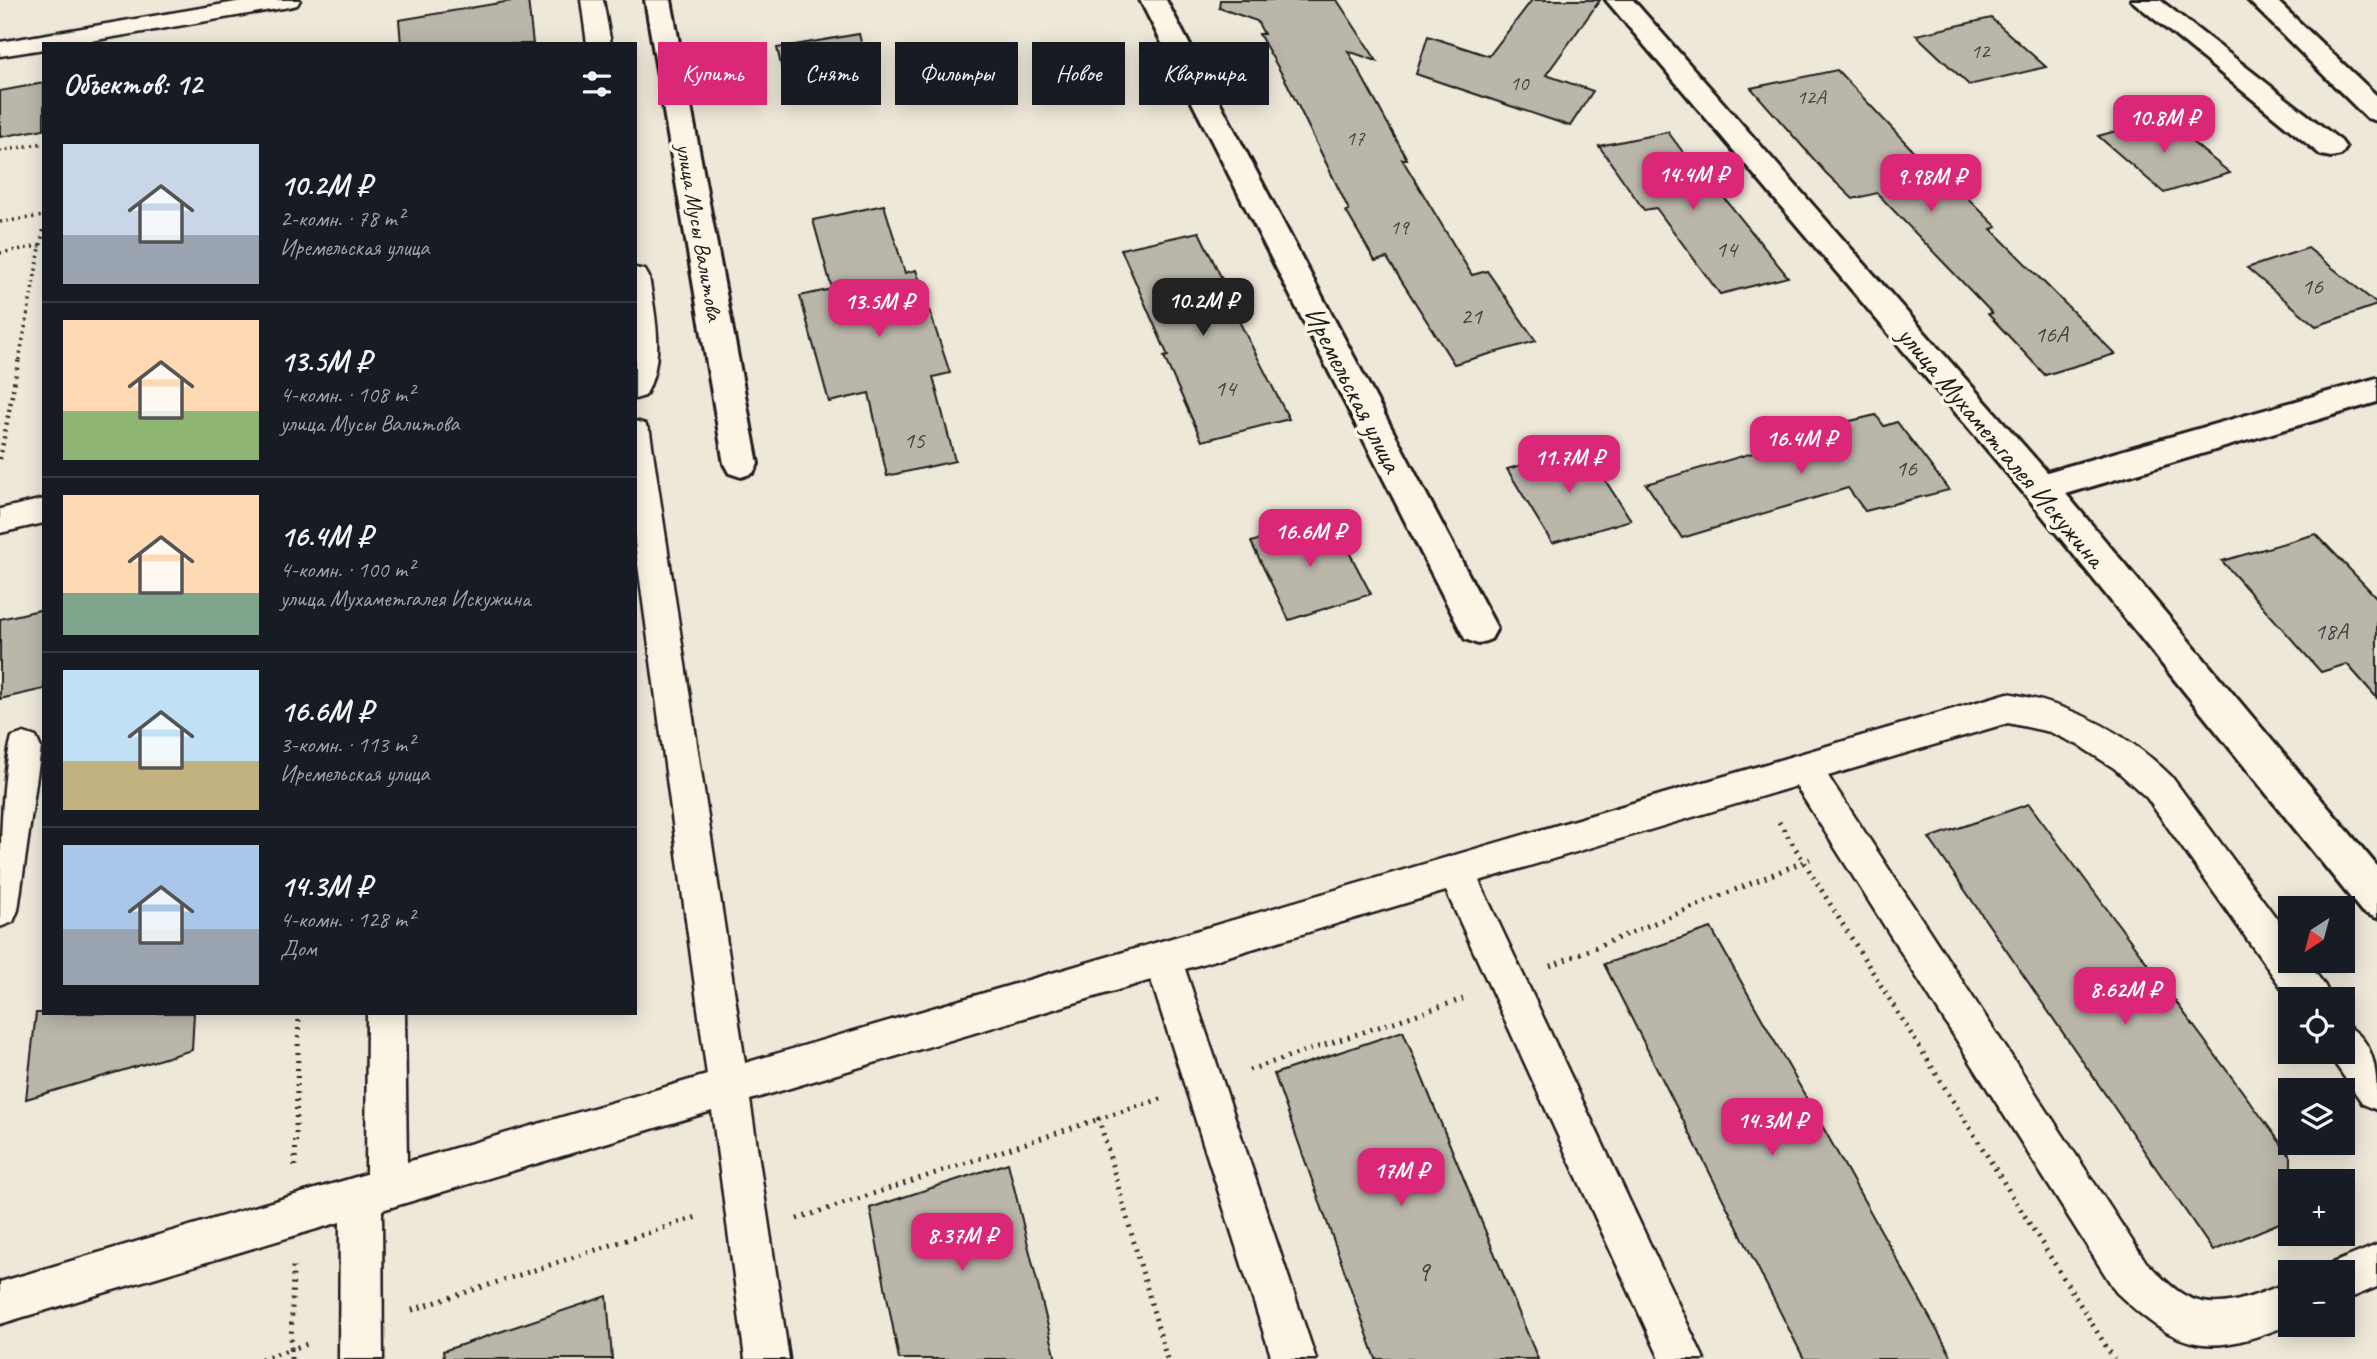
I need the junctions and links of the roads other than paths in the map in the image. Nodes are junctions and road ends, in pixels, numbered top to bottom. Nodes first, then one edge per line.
1 (289, 0) edge
2 (592, 0) edge
3 (658, 0) edge
4 (1153, 0) edge
5 (1619, 0) edge
6 (2144, 0) edge
7 (2261, 0) edge
8 (46, 42) edge
9 (599, 42) edge
10 (42, 43) edge
11 (0, 50) edge
12 (2377, 112) edge
13 (2331, 148) dead end
14 (637, 290) edge
15 (637, 378) edge
16 (2377, 390) edge
17 (637, 461) edge
18 (741, 464) dead end
19 (2040, 488) junction
20 (42, 511) edge
21 (0, 521) edge
22 (646, 592) edge
23 (1478, 628) dead end
24 (23, 748) edge
25 (1804, 769) junction
26 (1456, 872) junction
27 (2377, 898) edge
28 (0, 910) edge
29 (1163, 959) junction
30 (2303, 987) edge
31 (386, 1015) edge
32 (2355, 1060) edge
33 (728, 1087) junction
34 (2377, 1090) edge
35 (374, 1192) junction
36 (2377, 1266) edge
37 (2355, 1275) edge
38 (0, 1303) edge
39 (2278, 1308) edge
40 (361, 1343) edge
41 (767, 1359) edge
42 (1294, 1359) edge
43 (1682, 1359) edge

1 - 8 lane
2 - 9 lane
3 - 18 street, улица Мусы Валитова
4 - 23 street, Иремельская улица
5 - 19 street, улица Мухаметгалея Искужина
6 - 13 street
7 - 12 street
10 - 11 lane
14 - 15 lane
16 - 19 street
17 - 22 lane
19 - 27 street, улица Мухаметгалея Искужина
20 - 21 lane
22 - 33 lane
24 - 28 lane
25 - 26 lane
25 - 30 lane
25 - 39 lane
26 - 29 lane
26 - 43 lane
29 - 33 lane
29 - 42 lane
31 - 35 lane
32 - 34 lane
33 - 35 lane
33 - 41 lane
35 - 38 lane
35 - 40 lane
36 - 37 lane

